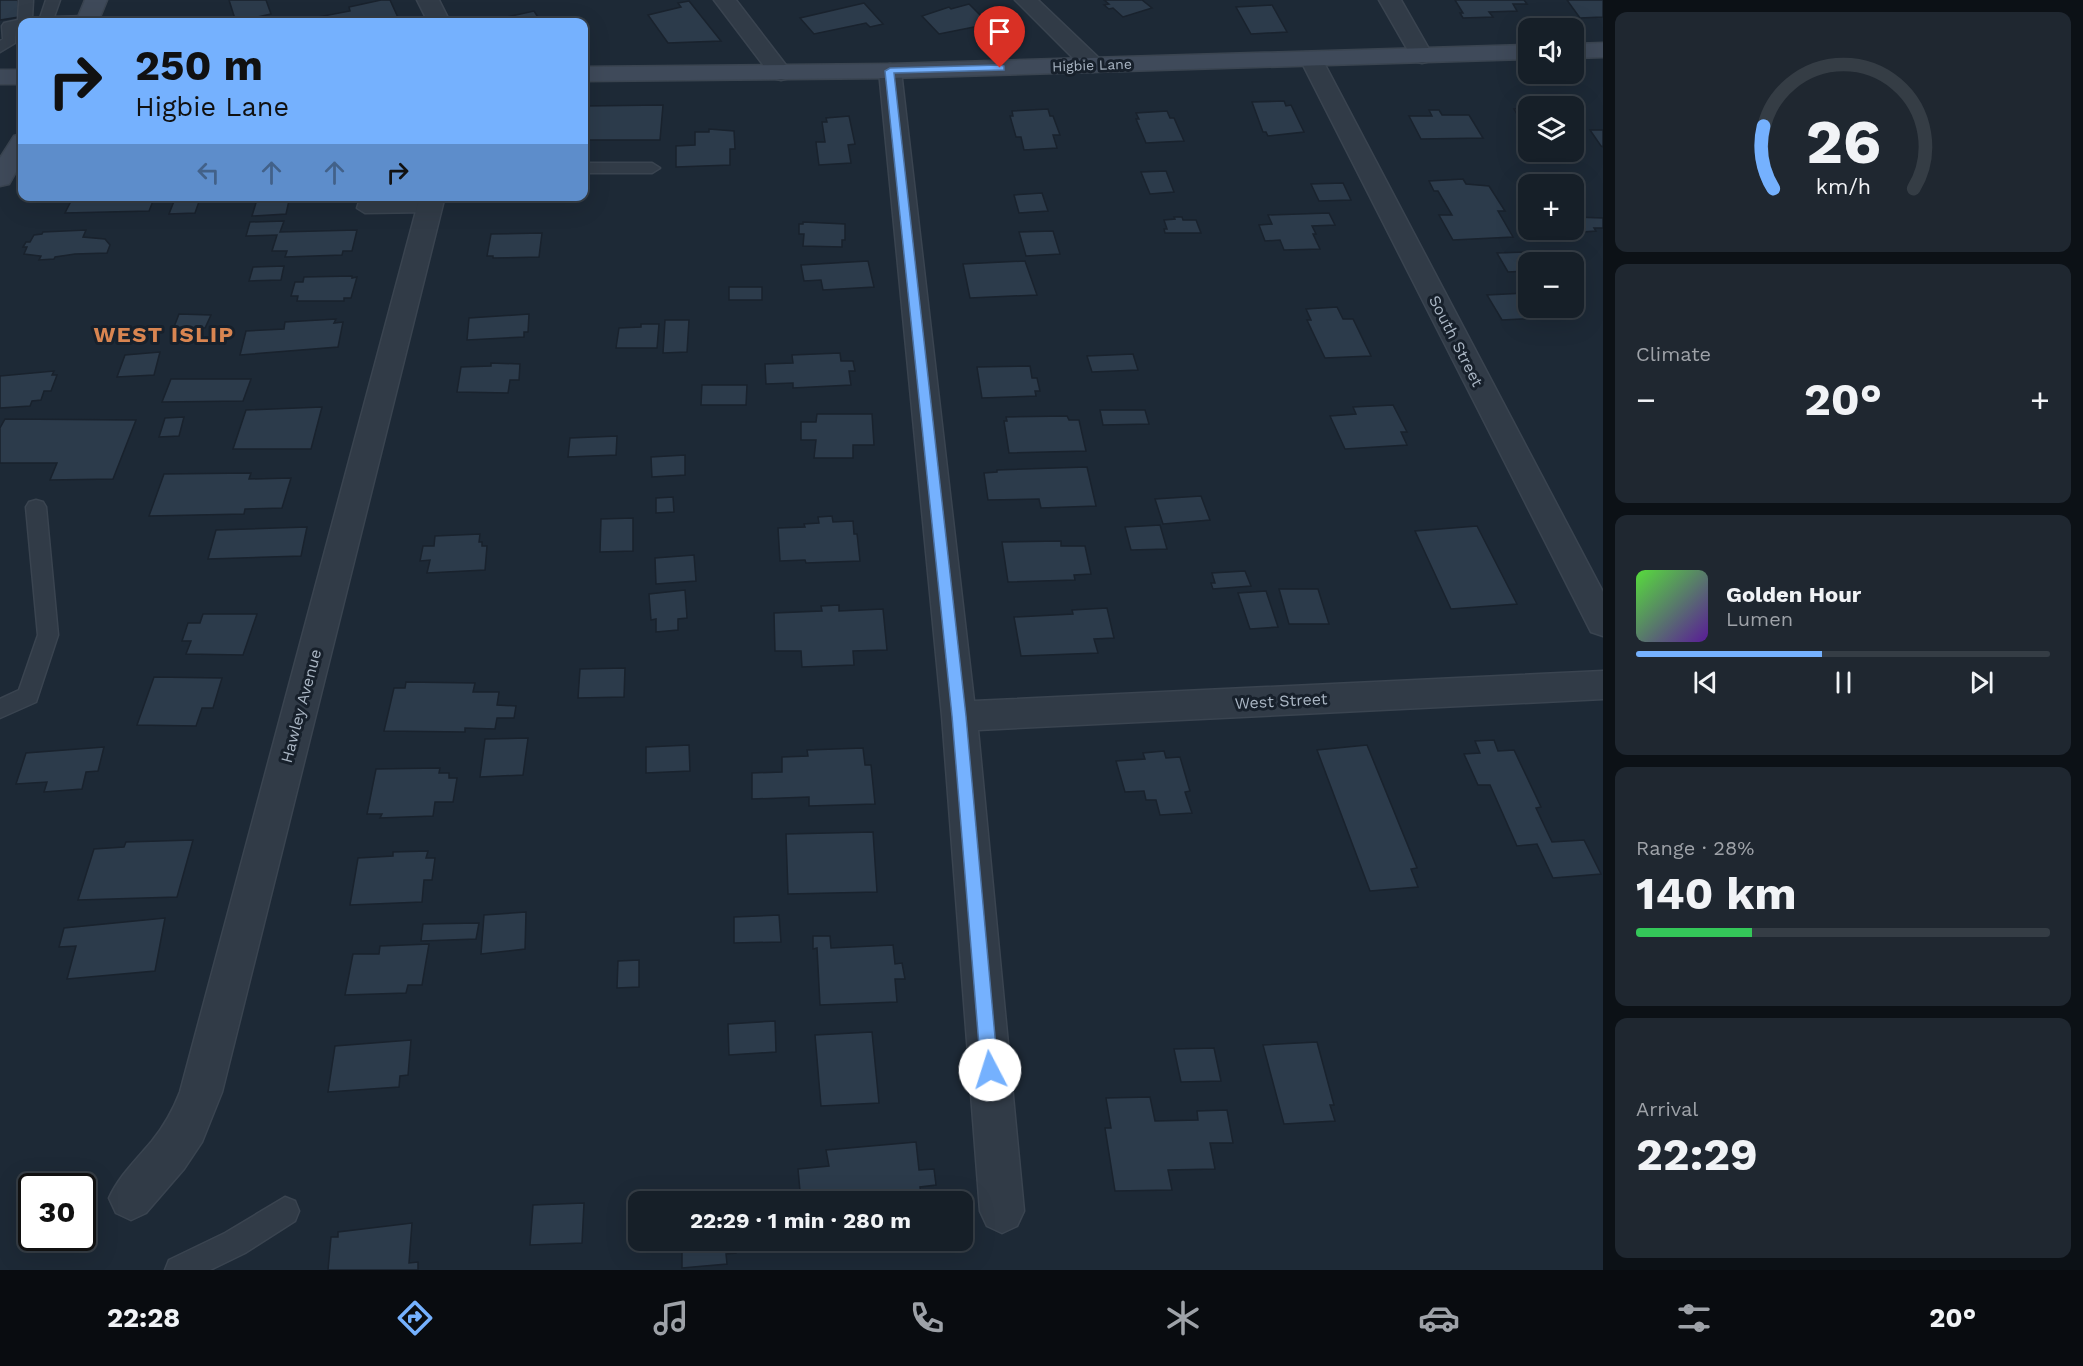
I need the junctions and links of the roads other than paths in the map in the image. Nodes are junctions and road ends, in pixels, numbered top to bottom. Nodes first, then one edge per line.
1 (26, 0) edge
2 (53, 0) edge
3 (428, 0) edge
4 (725, 0) edge
5 (1026, 0) edge
6 (1390, 0) edge
7 (90, 14) edge
8 (24, 18) edge
9 (47, 18) edge
10 (68, 18) edge
11 (438, 18) edge
12 (18, 24) edge
13 (0, 48) edge
14 (1603, 50) edge
15 (1584, 51) edge
16 (1518, 52) edge
17 (1422, 56) junction
18 (1311, 59) junction
19 (1093, 65) junction
20 (890, 71) junction
21 (782, 73) junction
22 (588, 74) edge
23 (0, 77) edge
24 (18, 77) edge
25 (588, 168) edge
26 (652, 168) dead end
27 (368, 201) edge
28 (432, 202) edge
29 (36, 507) dead end
30 (1603, 623) edge
31 (1603, 685) edge
32 (0, 709) edge
33 (959, 716) junction
34 (131, 1198) dead end
35 (285, 1211) dead end
36 (1002, 1211) dead end
37 (179, 1270) edge

1 - 8 lane
2 - 9 lane
3 - 11 street
4 - 21 street
5 - 19 street
6 - 17 street
7 - 10 lane
12 - 13 lane
14 - 15 main road
16 - 17 main road, Higbie Lane
17 - 18 main road, Higbie Lane
18 - 19 main road, Higbie Lane
18 - 30 street, South Street
19 - 20 main road, Higbie Lane
20 - 21 main road, Higbie Lane
20 - 33 street
21 - 22 main road, Higbie Lane
23 - 24 main road
25 - 26 lane
27 - 28 lane
28 - 34 street, Hawley Avenue
29 - 32 lane
31 - 33 street, West Street
33 - 36 street
35 - 37 lane

